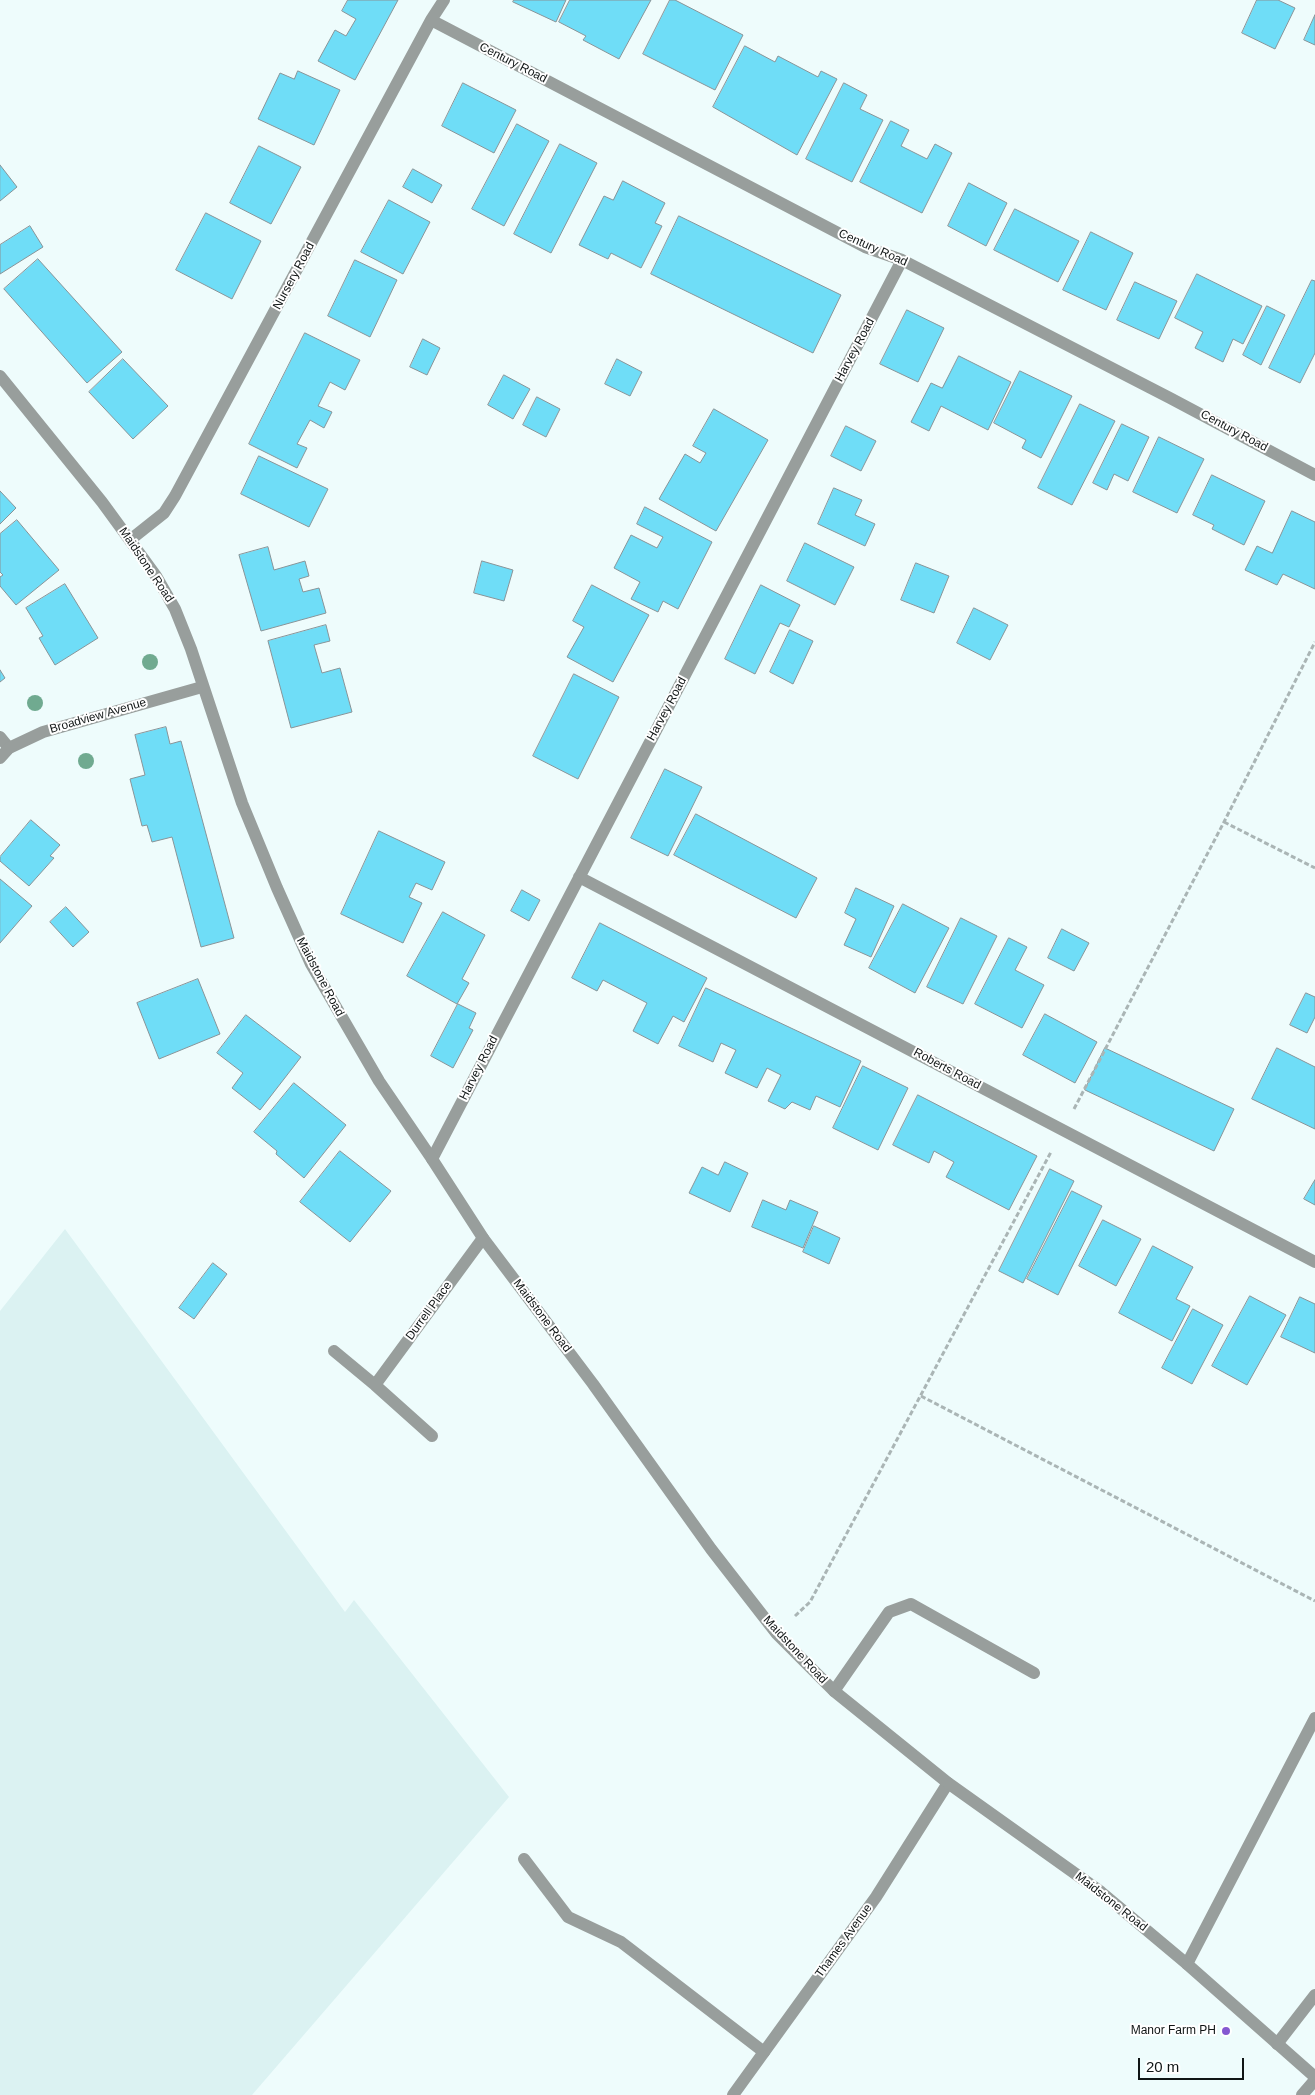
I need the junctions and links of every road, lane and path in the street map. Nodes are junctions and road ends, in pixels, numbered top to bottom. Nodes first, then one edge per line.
1 (444, 0) edge
2 (431, 20) junction
3 (902, 260) junction
4 (0, 376) edge
5 (1315, 474) edge
6 (130, 540) junction
7 (202, 687) junction
8 (0, 737) edge
9 (9, 748) junction
10 (0, 758) edge
11 (1224, 822) dead end
12 (1315, 868) edge
13 (579, 877) junction
14 (432, 1158) junction
15 (483, 1238) junction
16 (1315, 1262) edge
17 (334, 1351) dead end
18 (375, 1385) junction
19 (921, 1396) dead end
20 (432, 1436) dead end
21 (1315, 1601) edge
22 (1034, 1673) dead end
23 (834, 1692) junction
24 (1315, 1718) edge
25 (948, 1784) junction
26 (524, 1859) dead end
27 (1187, 1964) junction
28 (1315, 1995) edge
29 (1278, 2044) junction
30 (764, 2052) junction
31 (1315, 2079) edge
32 (733, 2095) edge
33 (1302, 2095) edge

1 - 2 street, Nursery Road
2 - 3 street, Century Road
2 - 6 street, Nursery Road
3 - 5 street, Century Road
3 - 13 street, Harvey Road
4 - 6 street, Maidstone Road
6 - 7 street, Maidstone Road
7 - 9 street, Broadview Avenue
7 - 14 street, Maidstone Road
8 - 9 street
9 - 10 street, Broadview Avenue
11 - 12 path
13 - 14 street, Harvey Road
13 - 16 street, Roberts Road
14 - 15 street, Maidstone Road
15 - 18 street, Durrell Place
15 - 23 street, Maidstone Road
17 - 18 street
18 - 20 street
19 - 21 path
22 - 23 street
23 - 25 street, Maidstone Road
24 - 27 street
25 - 27 street, Maidstone Road
25 - 30 street, Thames Avenue
26 - 30 street
27 - 29 street, Maidstone Road
28 - 29 street
29 - 31 street, Maidstone Road
30 - 32 street, Thames Avenue
31 - 33 street

